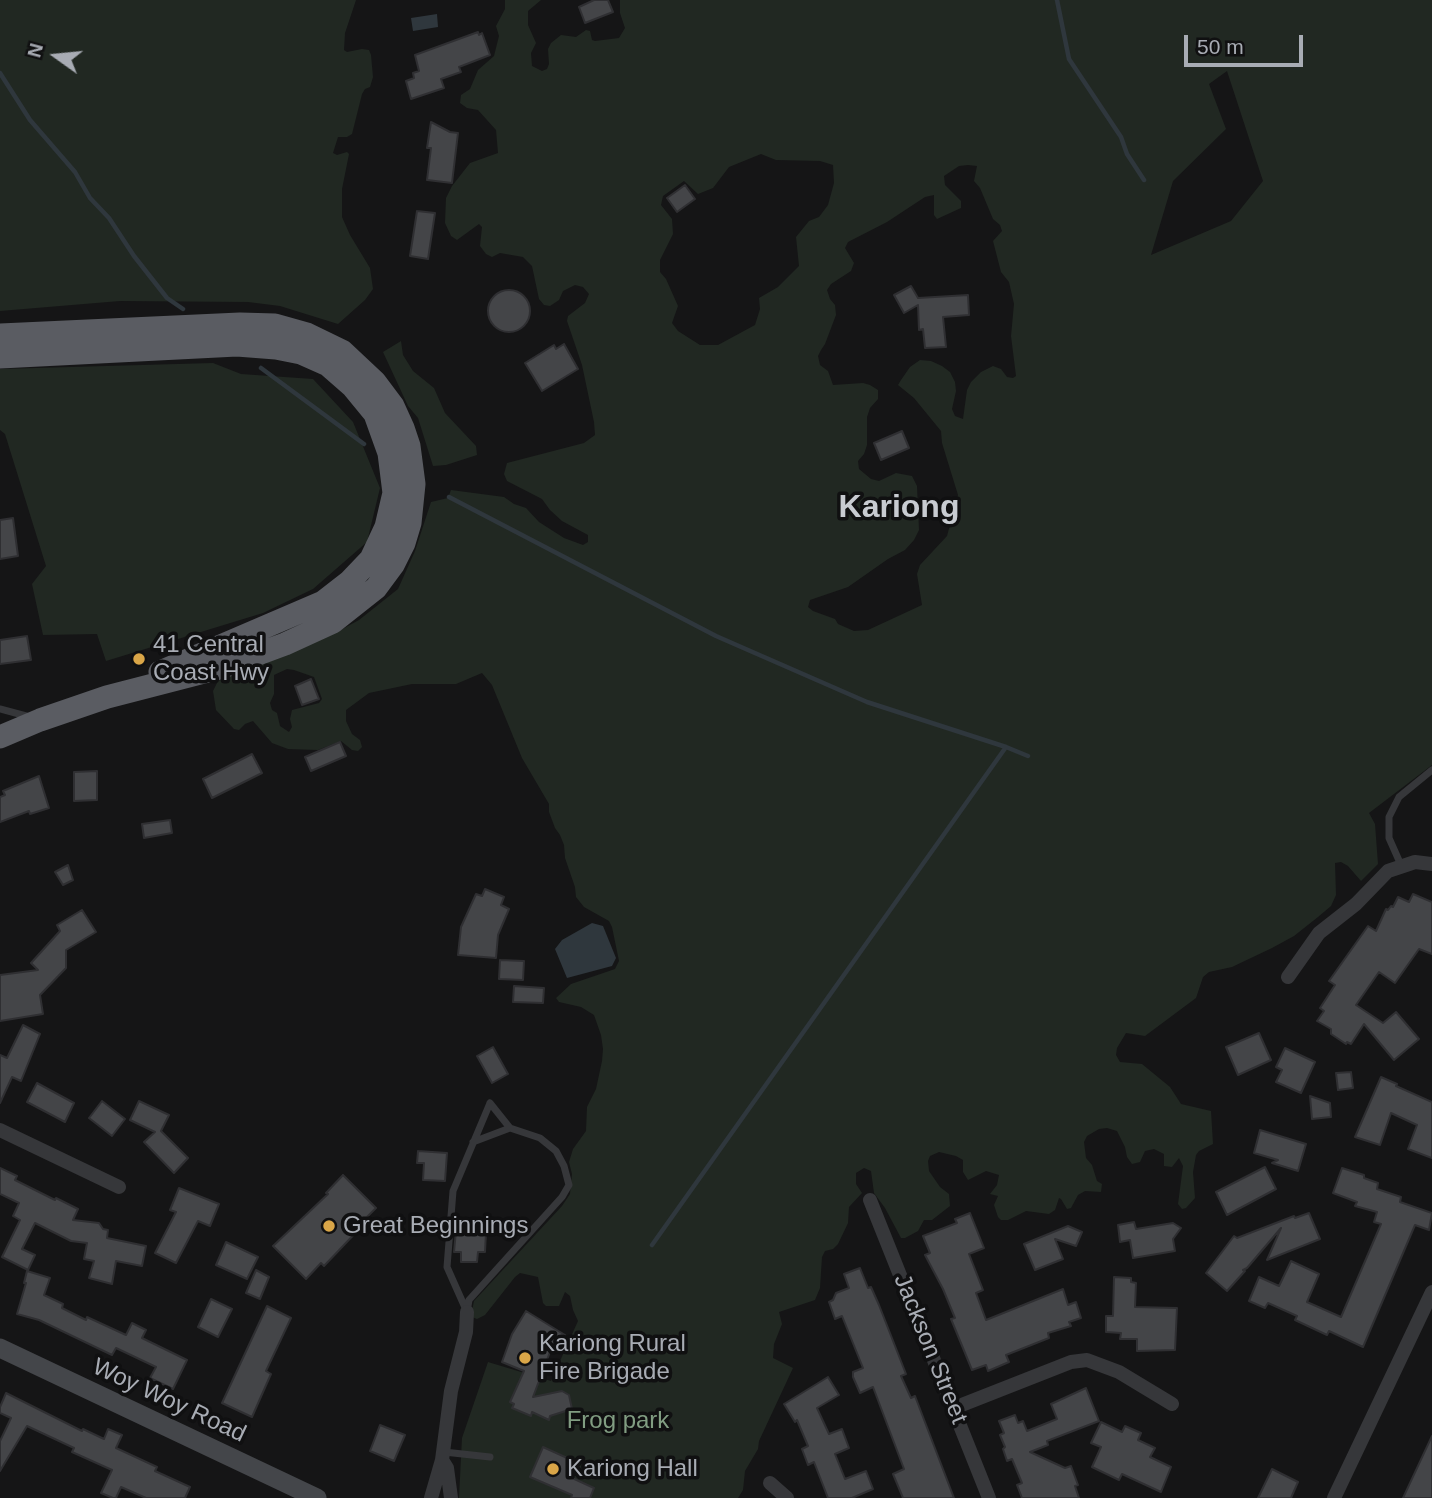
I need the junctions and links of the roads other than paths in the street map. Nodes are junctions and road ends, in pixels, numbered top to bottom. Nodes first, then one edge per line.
1 (0, 335) edge
2 (0, 357) edge
3 (107, 697) junction
4 (0, 709) edge
5 (40, 720) junction
6 (0, 737) edge
7 (1432, 770) edge
8 (1432, 864) edge
9 (1401, 865) junction
10 (1288, 977) dead end
11 (510, 1128) junction
12 (0, 1130) edge
13 (473, 1142) junction
14 (119, 1187) dead end
15 (870, 1200) dead end
16 (1432, 1292) edge
17 (467, 1312) junction
18 (0, 1348) edge
19 (1172, 1404) dead end
20 (954, 1408) junction
21 (443, 1456) junction
22 (489, 1457) dead end
23 (770, 1483) dead end
24 (317, 1498) edge
25 (430, 1498) edge
26 (451, 1498) edge
27 (787, 1498) edge
28 (989, 1498) edge
29 (1334, 1498) edge

1 - 3 highway
2 - 3 highway
3 - 5 highway
4 - 5 lane
5 - 6 highway
7 - 9 lane
8 - 9 street
9 - 10 street
11 - 13 lane
11 - 13 lane
11 - 17 lane
12 - 14 street
13 - 17 lane
15 - 20 street, Jackson Street
16 - 29 street
17 - 21 street
18 - 24 main road, Woy Woy Road
19 - 20 street
20 - 28 street, Jackson Street
21 - 22 lane
21 - 25 street
21 - 26 street
23 - 27 street

